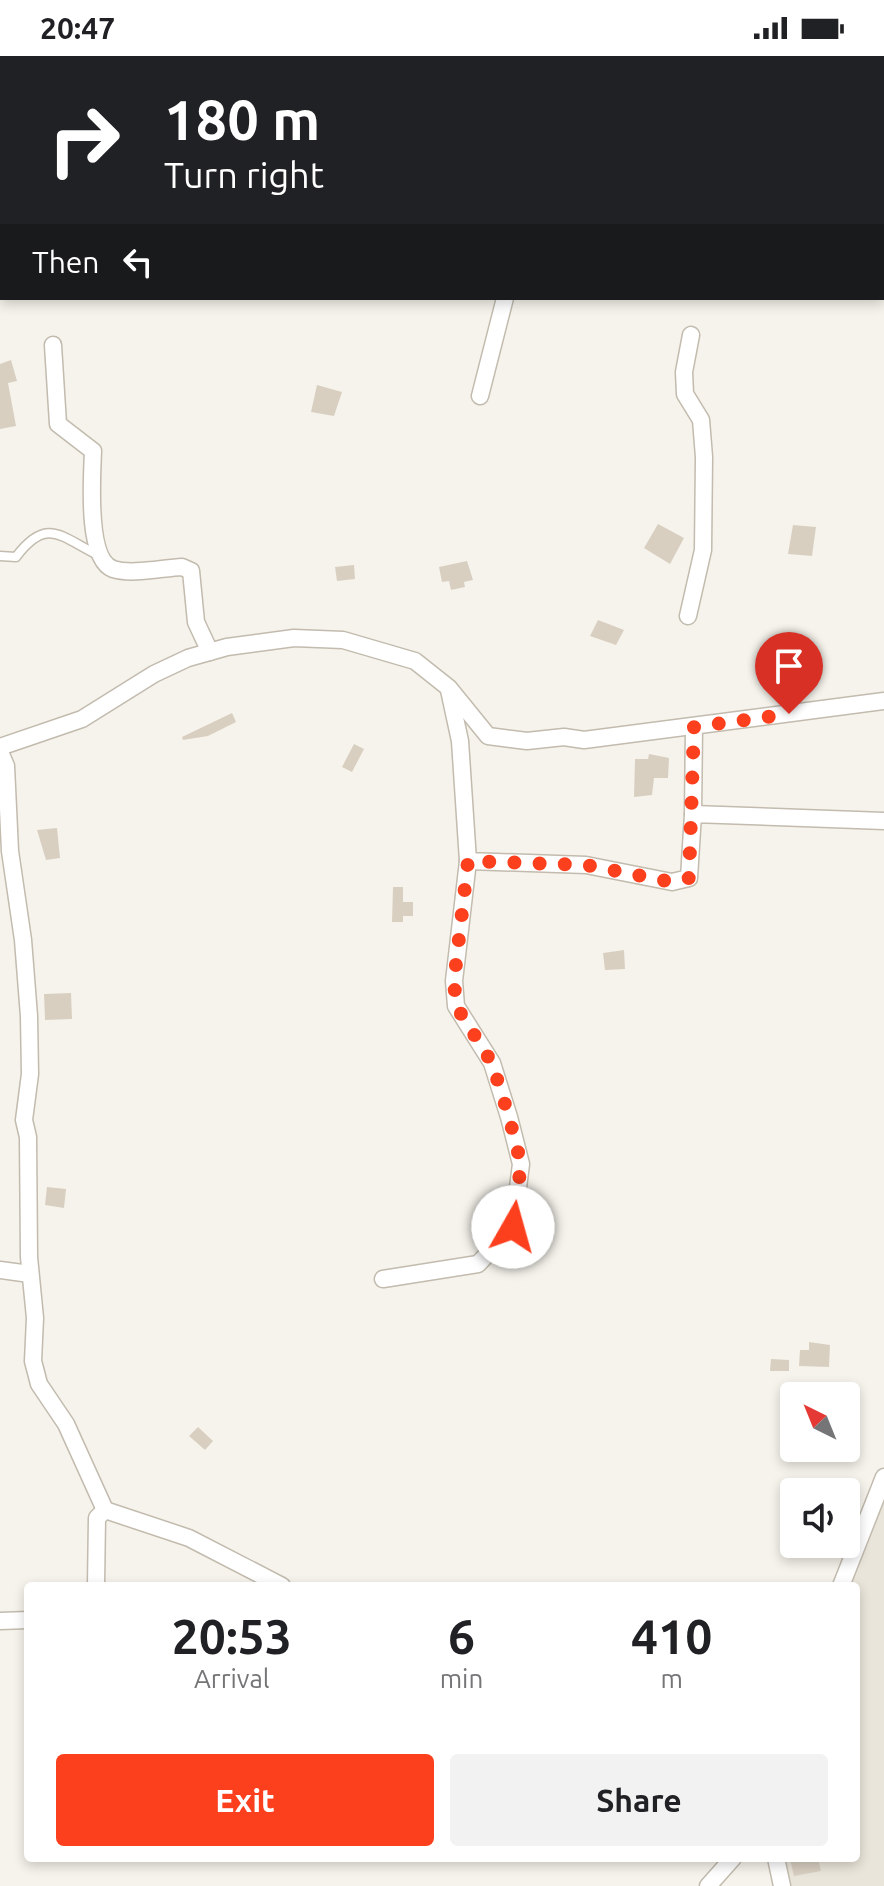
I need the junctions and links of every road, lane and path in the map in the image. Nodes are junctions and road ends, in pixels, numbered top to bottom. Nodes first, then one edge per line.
1 (504, 300) edge
2 (691, 335) dead end
3 (53, 345) dead end
4 (480, 396) dead end
5 (98, 555) junction
6 (0, 556) edge
7 (688, 616) dead end
8 (210, 652) junction
9 (449, 688) junction
10 (884, 701) edge
11 (694, 727) junction
12 (0, 750) edge
13 (693, 814) junction
14 (884, 821) edge
15 (468, 861) junction
16 (0, 1270) edge
17 (30, 1274) junction
18 (383, 1279) dead end
19 (884, 1477) edge
20 (105, 1510) junction
21 (96, 1582) edge
22 (274, 1582) edge
23 (843, 1582) edge
24 (24, 1620) edge
25 (0, 1621) edge
26 (729, 1862) edge
27 (777, 1862) edge
28 (708, 1886) edge
29 (782, 1886) edge

1 - 4 street
2 - 7 street
3 - 5 street
5 - 6 lane
5 - 8 street
8 - 9 street
8 - 12 street
9 - 11 street
9 - 15 street
10 - 11 street
11 - 13 street
12 - 17 street
13 - 14 street
13 - 15 street
15 - 18 street
16 - 17 street
17 - 20 street
19 - 23 street
20 - 21 street
20 - 22 street
24 - 25 street
26 - 28 street
27 - 29 street

